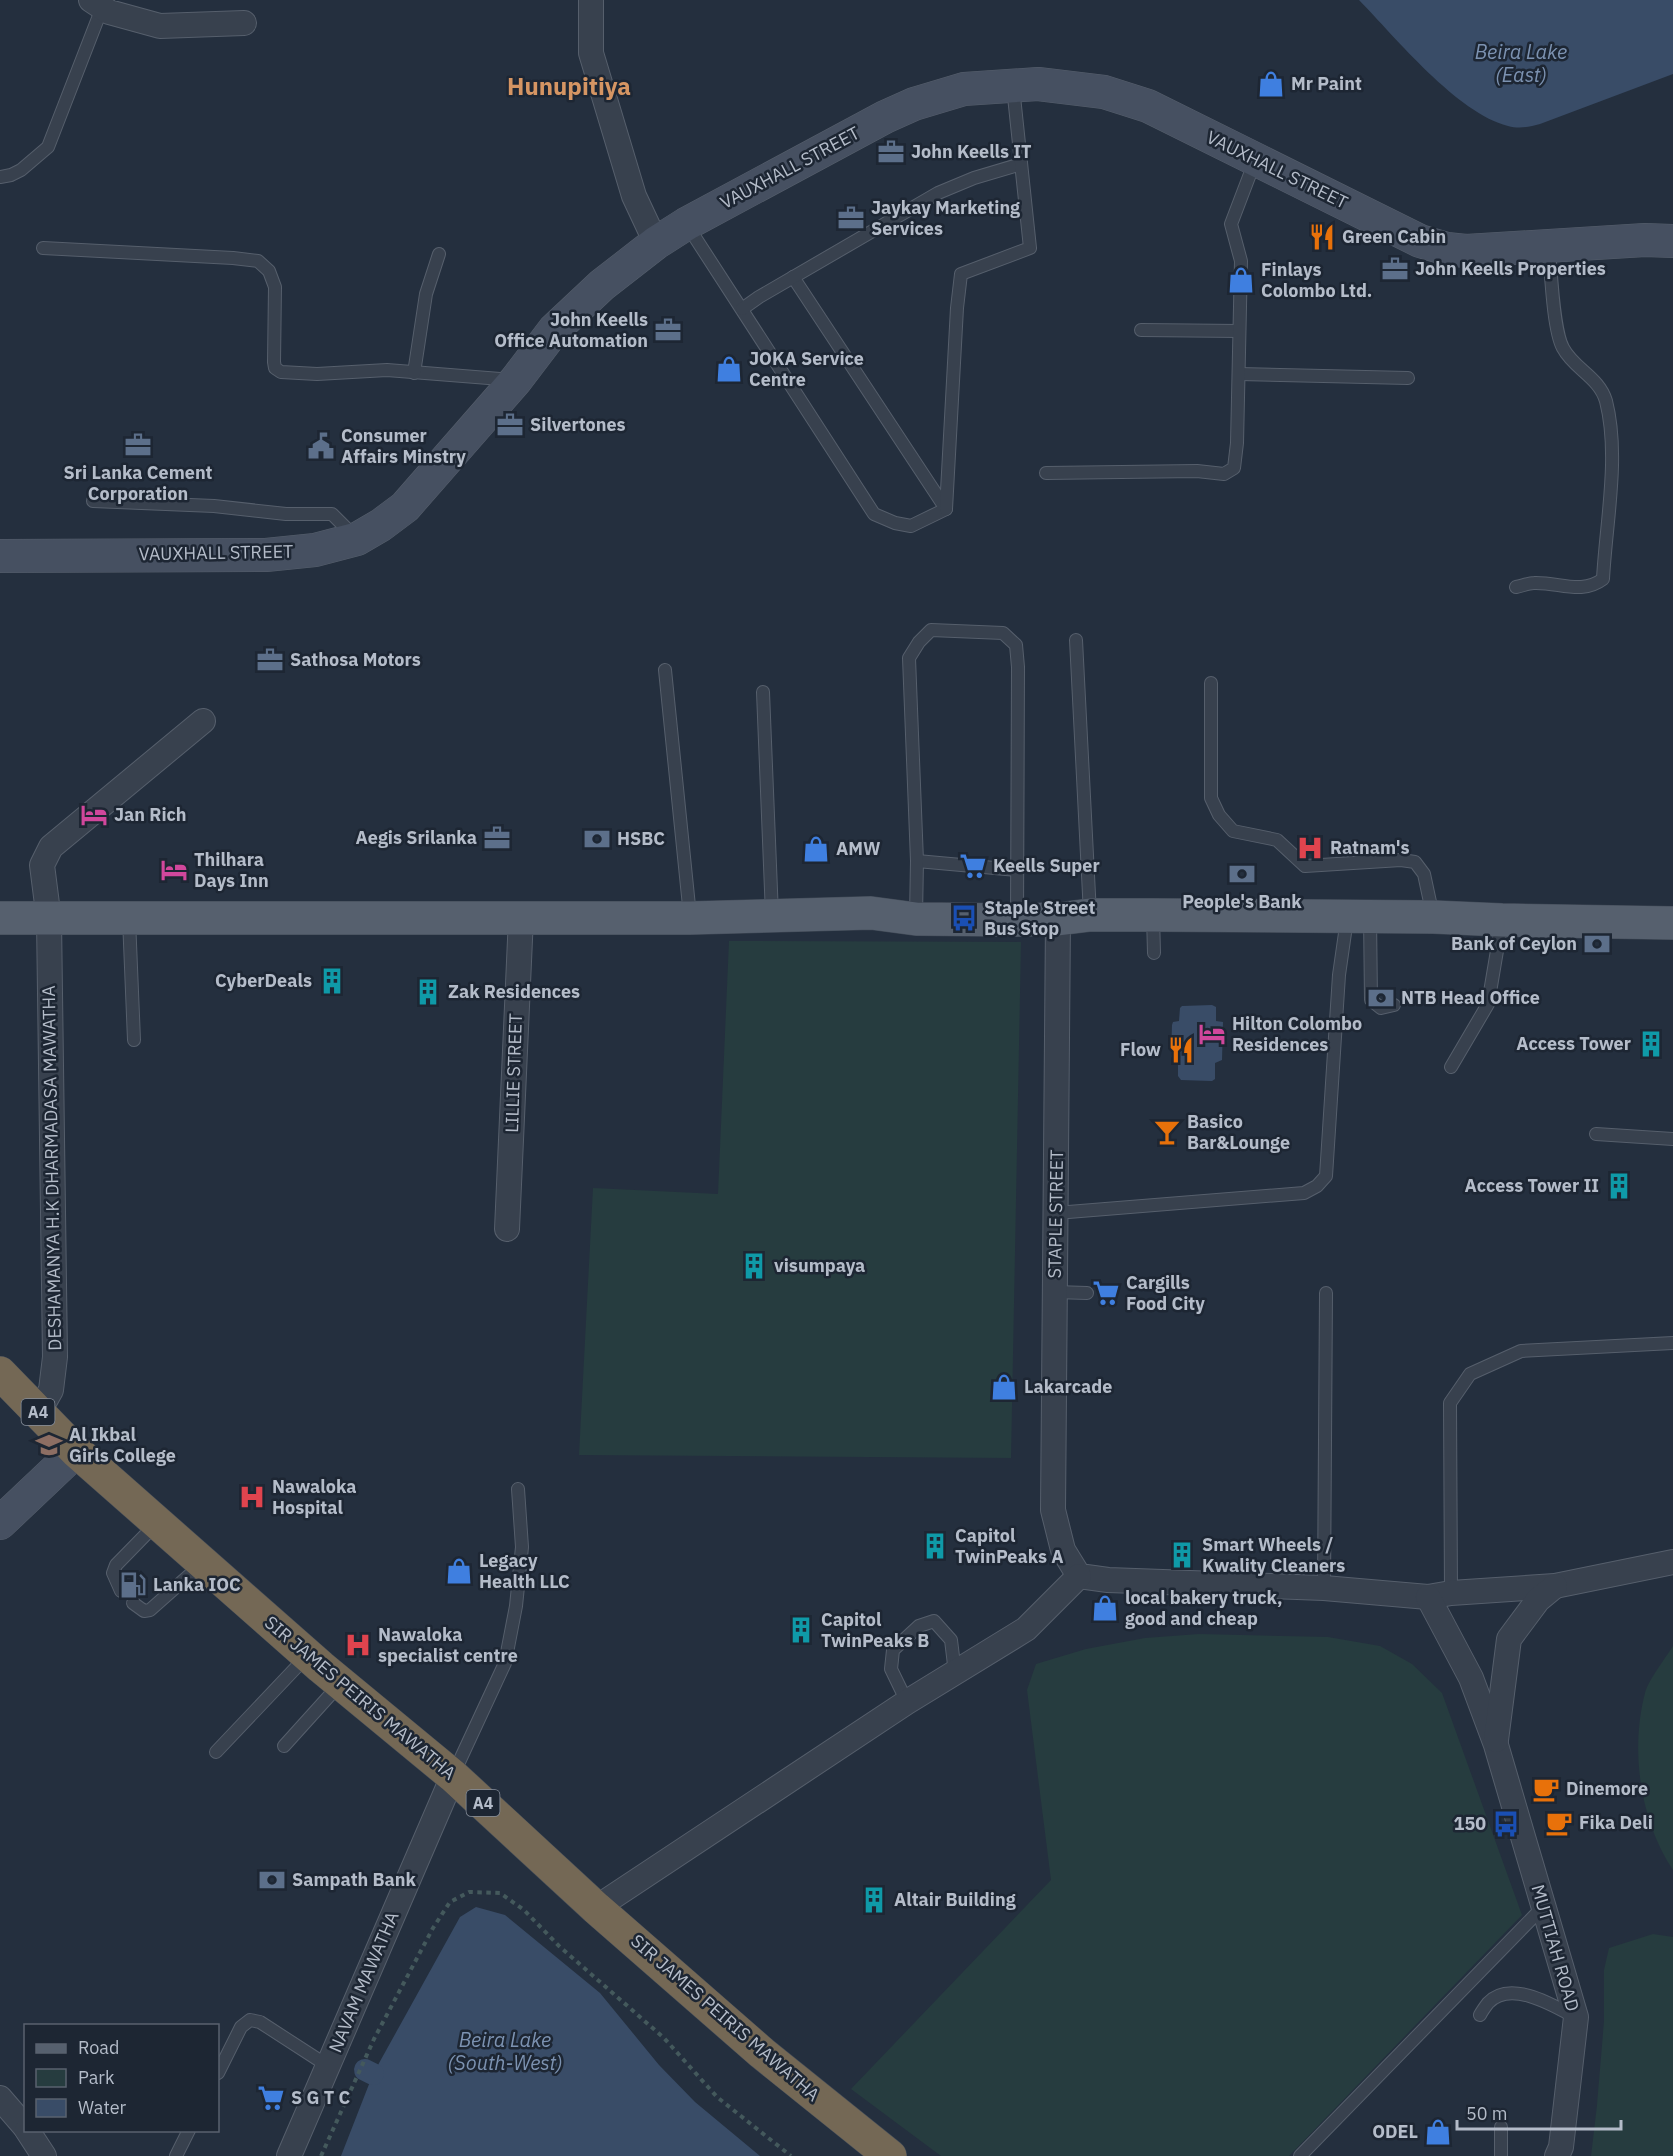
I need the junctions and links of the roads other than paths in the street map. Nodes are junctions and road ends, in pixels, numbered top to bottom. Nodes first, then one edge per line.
1 (591, 0) edge
2 (96, 4) edge
3 (244, 23) dead end
4 (1013, 87) junction
5 (1255, 160) junction
6 (1021, 164) junction
7 (0, 177) edge
8 (686, 224) junction
9 (1673, 241) edge
10 (656, 243) junction
11 (1549, 247) junction
12 (43, 248) dead end
13 (439, 254) dead end
14 (793, 277) junction
15 (742, 309) junction
16 (1141, 330) dead end
17 (1239, 331) junction
18 (414, 373) junction
19 (1239, 374) junction
20 (1408, 378) dead end
21 (516, 380) junction
22 (1046, 473) dead end
23 (93, 501) dead end
24 (946, 509) junction
25 (357, 539) junction
26 (0, 556) edge
27 (1516, 587) dead end
28 (1076, 640) dead end
29 (665, 669) dead end
30 (1211, 683) dead end
31 (763, 692) dead end
32 (203, 721) dead end
33 (916, 861) junction
34 (1017, 870) junction
35 (1090, 915) junction
36 (1153, 915) junction
37 (772, 916) junction
38 (1359, 916) junction
39 (521, 917) junction
40 (1433, 917) junction
41 (0, 918) edge
42 (690, 918) junction
43 (129, 919) junction
44 (916, 919) junction
45 (1058, 919) junction
46 (49, 920) junction
47 (1017, 920) junction
48 (1502, 920) junction
49 (1673, 922) edge
50 (1154, 953) dead end
51 (1394, 1005) dead end
52 (134, 1040) dead end
53 (1451, 1066) dead end
54 (1596, 1134) dead end
55 (1673, 1139) edge
56 (1056, 1214) junction
57 (507, 1229) dead end
58 (1055, 1292) junction
59 (1087, 1293) dead end
60 (1326, 1293) dead end
61 (1673, 1343) edge
62 (0, 1373) edge
63 (38, 1413) junction
64 (75, 1451) junction
65 (518, 1489) dead end
66 (0, 1523) edge
67 (157, 1523) junction
68 (1673, 1562) edge
69 (203, 1563) junction
70 (1079, 1576) junction
71 (1555, 1587) junction
72 (1324, 1588) junction
73 (121, 1591) dead end
74 (1440, 1595) junction
75 (133, 1603) dead end
76 (307, 1655) junction
77 (955, 1674) junction
78 (341, 1683) junction
79 (907, 1701) junction
80 (1496, 1745) junction
81 (284, 1746) dead end
82 (216, 1752) dead end
83 (453, 1776) junction
84 (1544, 1907) junction
85 (596, 1908) junction
86 (1480, 2015) dead end
87 (1576, 2017) junction
88 (328, 2066) junction
89 (219, 2071) edge
90 (0, 2098) edge
91 (24, 2127) edge
92 (1501, 2127) dead end
93 (28, 2132) edge
94 (188, 2132) edge
95 (44, 2156) edge
96 (176, 2156) edge
97 (289, 2156) edge
98 (890, 2156) edge
99 (1300, 2156) edge
100 (1501, 2156) edge
101 (1557, 2156) edge

1 - 10 street
2 - 3 street
2 - 7 lane
4 - 5 street, VAUXHALL STREET
4 - 6 lane
4 - 8 street, VAUXHALL STREET
5 - 11 street, VAUXHALL STREET
5 - 17 lane
6 - 14 lane
6 - 24 lane
8 - 10 street, VAUXHALL STREET
8 - 15 lane
9 - 11 street, VAUXHALL STREET
10 - 21 street, VAUXHALL STREET
11 - 27 lane
12 - 18 lane
13 - 18 lane
14 - 15 lane
14 - 24 lane
15 - 24 lane
16 - 17 lane
17 - 19 lane
18 - 21 lane
19 - 20 lane
19 - 22 lane
21 - 25 street, VAUXHALL STREET
23 - 25 lane
25 - 26 street, VAUXHALL STREET
28 - 35 lane
29 - 42 lane
30 - 40 lane
31 - 37 lane
32 - 46 street, DESHAMANYA H.K DHARMADASA MAWATHA
33 - 34 lane
33 - 34 lane
33 - 44 lane
34 - 47 lane
35 - 36 main road
35 - 45 main road
36 - 38 main road
36 - 50 lane
37 - 42 main road
37 - 44 main road
38 - 40 main road
38 - 51 lane
38 - 56 lane
39 - 42 main road
39 - 43 main road
39 - 57 street, LILLIE STREET
40 - 48 main road
41 - 46 main road
43 - 46 main road
43 - 52 lane
44 - 47 main road
45 - 47 main road
45 - 56 street, STAPLE STREET
46 - 63 street, DESHAMANYA H.K DHARMADASA MAWATHA
48 - 49 main road
48 - 53 lane
54 - 55 lane
56 - 58 street, STAPLE STREET
58 - 59 lane
58 - 70 street, STAPLE STREET
60 - 72 lane
61 - 74 lane
62 - 63 highway, SIR JAMES PEIRIS MAWATHA / A4
63 - 64 highway, SIR JAMES PEIRIS MAWATHA / A4
64 - 66 street
64 - 67 highway, SIR JAMES PEIRIS MAWATHA / A4
65 - 83 lane
67 - 69 highway, SIR JAMES PEIRIS MAWATHA / A4
67 - 73 lane
68 - 71 street
69 - 75 lane
69 - 76 highway, SIR JAMES PEIRIS MAWATHA / A4
70 - 72 street
70 - 77 street
71 - 74 street
71 - 80 street, MUTTIAH ROAD
72 - 74 street
74 - 80 street, MUTTIAH ROAD
76 - 78 highway, SIR JAMES PEIRIS MAWATHA / A4
76 - 82 lane
77 - 79 street
77 - 79 lane
78 - 81 lane
78 - 83 highway, SIR JAMES PEIRIS MAWATHA / A4
79 - 85 street
80 - 84 street, MUTTIAH ROAD
83 - 85 highway, SIR JAMES PEIRIS MAWATHA / A4
83 - 88 street, NAVAM MAWATHA
84 - 87 street, MUTTIAH ROAD
84 - 99 lane
85 - 98 highway, SIR JAMES PEIRIS MAWATHA / A4
86 - 87 lane
87 - 101 street, MUTTIAH ROAD
88 - 89 lane
88 - 97 street, NAVAM MAWATHA
90 - 91 street
92 - 100 lane
93 - 95 street
94 - 96 lane

